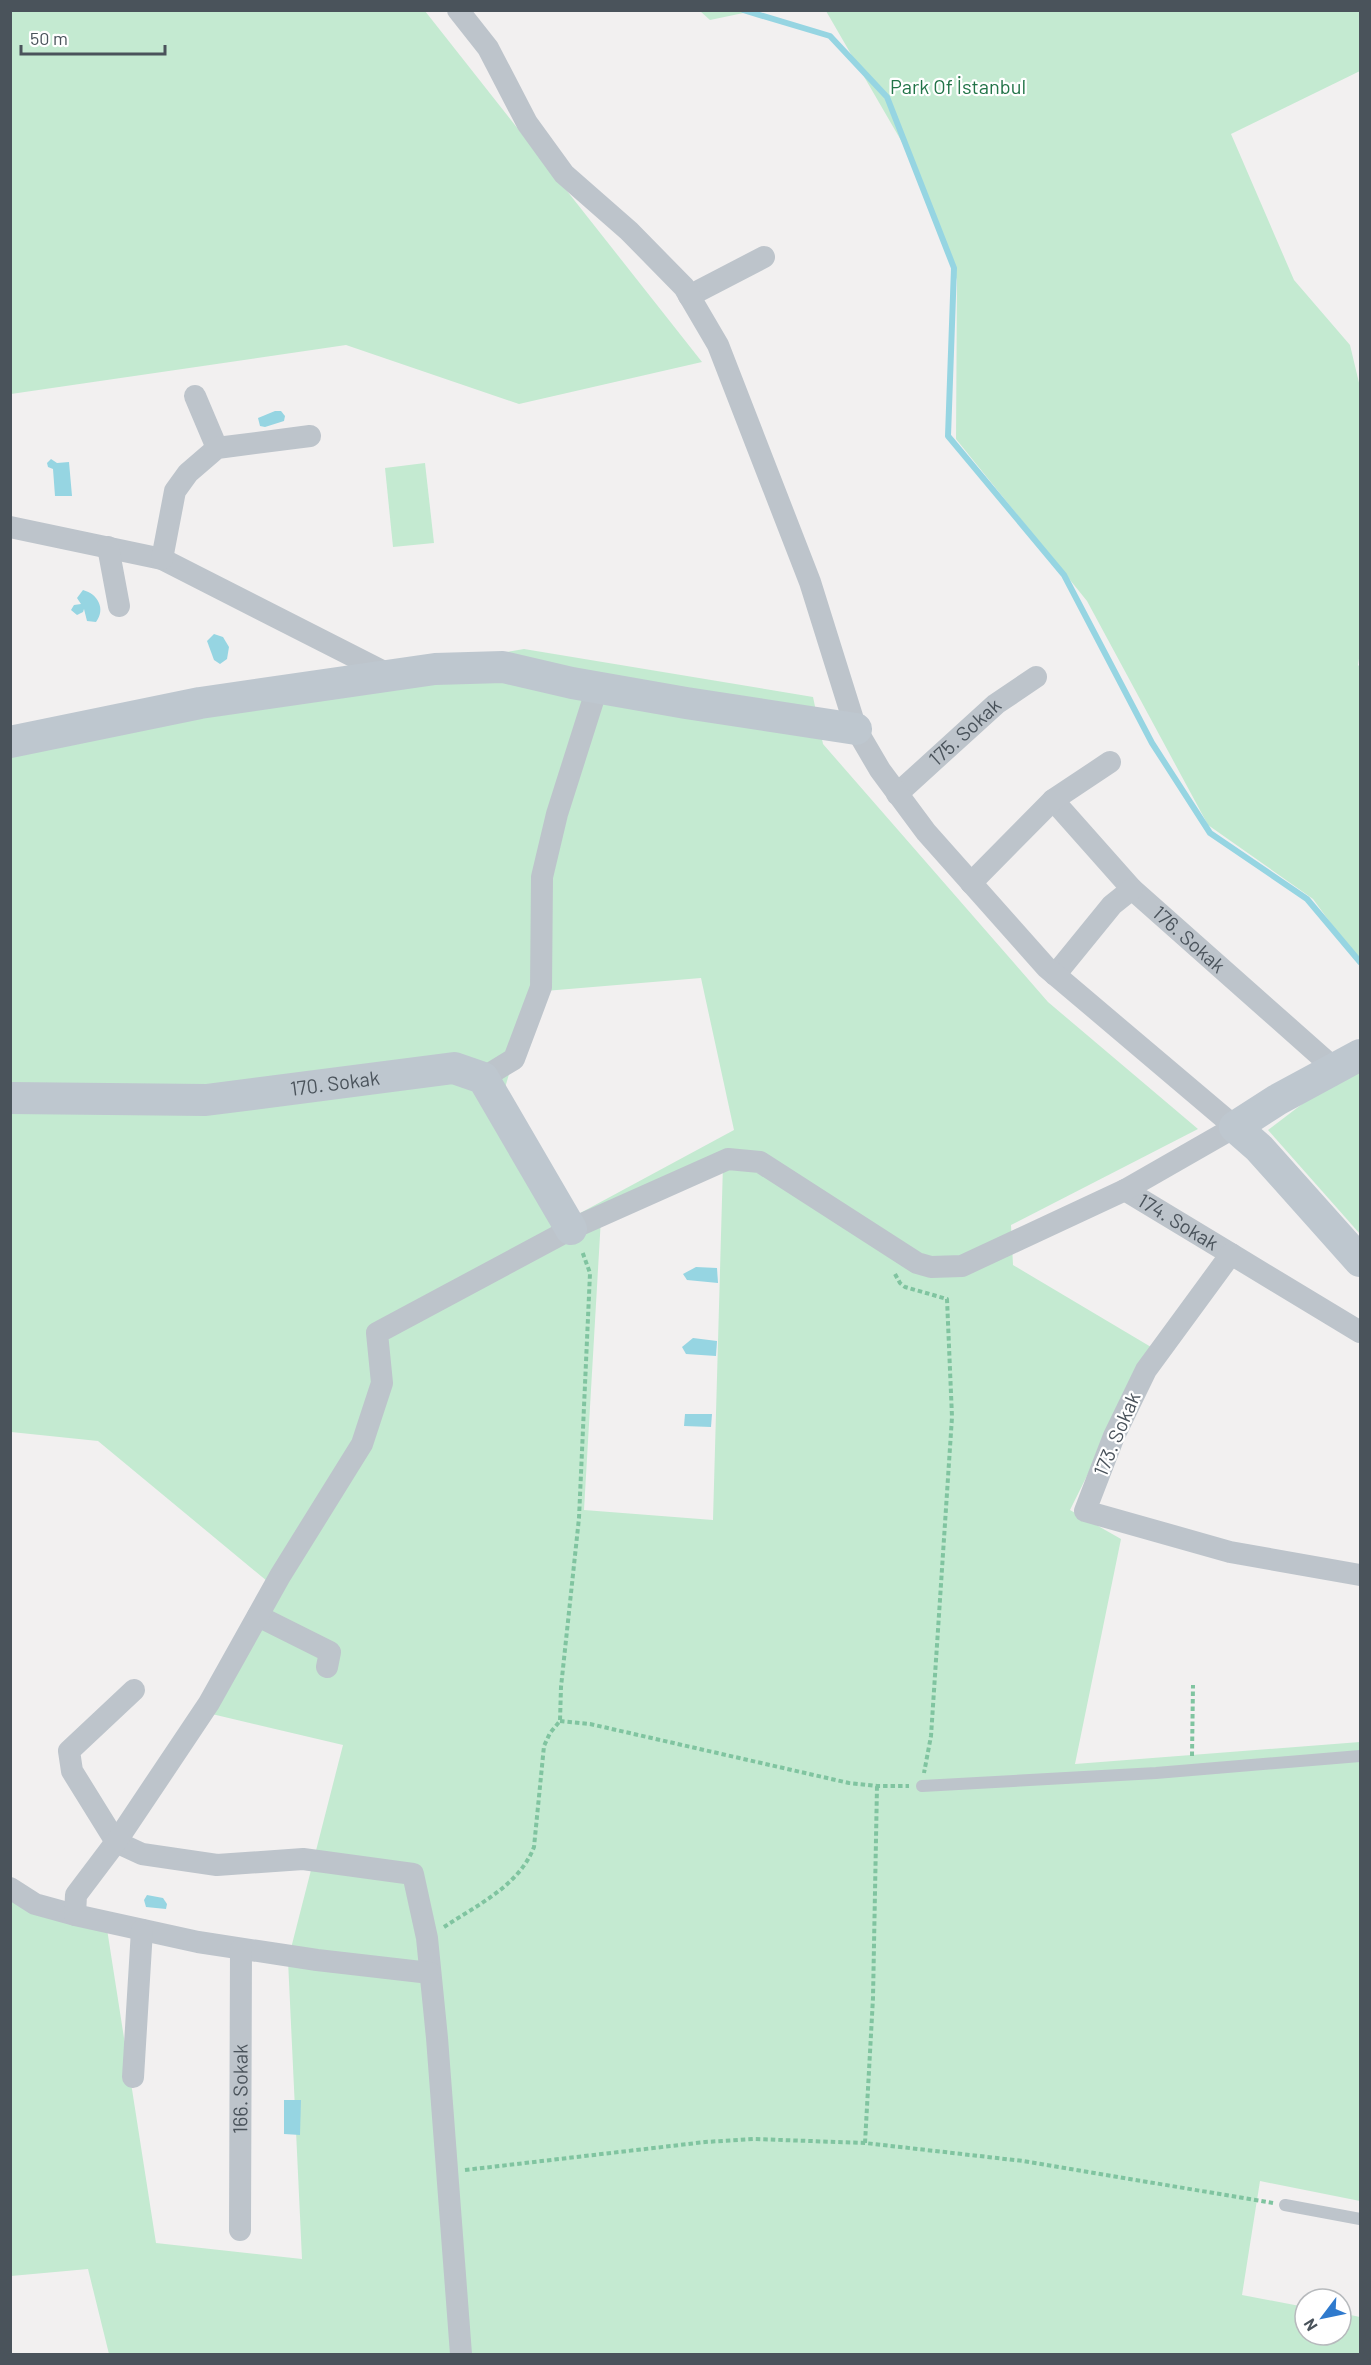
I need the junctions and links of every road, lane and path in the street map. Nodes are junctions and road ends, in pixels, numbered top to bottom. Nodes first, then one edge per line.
1 (458, 10) edge
2 (764, 257) dead end
3 (689, 296) junction
4 (195, 396) dead end
5 (310, 436) dead end
6 (217, 448) junction
7 (11, 529) edge
8 (108, 547) junction
9 (162, 559) junction
10 (119, 606) dead end
11 (392, 676) junction
12 (1036, 677) dead end
13 (597, 688) junction
14 (856, 729) junction
15 (10, 742) edge
16 (1110, 762) dead end
17 (897, 794) junction
18 (1053, 800) junction
19 (971, 883) junction
20 (1132, 889) junction
21 (1055, 975) junction
22 (1348, 1062) edge
23 (483, 1078) junction
24 (10, 1098) edge
25 (1235, 1127) junction
26 (1125, 1190) junction
27 (571, 1229) junction
28 (902, 1253) junction
29 (1231, 1254) junction
30 (1360, 1261) edge
31 (1360, 1332) edge
32 (1360, 1575) edge
33 (258, 1616) junction
34 (327, 1667) dead end
35 (1193, 1685) dead end
36 (134, 1690) dead end
37 (560, 1721) junction
38 (1360, 1756) edge
39 (1192, 1770) junction
40 (877, 1786) junction
41 (922, 1786) junction
42 (116, 1842) junction
43 (10, 1888) edge
44 (75, 1915) junction
45 (142, 1930) junction
46 (427, 1938) junction
47 (241, 1949) junction
48 (430, 1972) junction
49 (133, 2077) dead end
50 (865, 2143) junction
51 (447, 2172) junction
52 (1285, 2205) joint
53 (1360, 2219) edge
54 (240, 2230) dead end
55 (461, 2355) edge

1 - 3 street
2 - 3 street
3 - 14 street
4 - 6 street
5 - 6 street
6 - 9 street
7 - 8 street
8 - 9 street
8 - 10 street
9 - 11 street
11 - 13 street
11 - 15 street
12 - 17 street, 175. Sokak
13 - 14 street
13 - 23 street
14 - 17 street
16 - 18 street
17 - 19 street
18 - 19 street
18 - 20 street, 176. Sokak
19 - 21 street
20 - 21 street
20 - 22 street, 176. Sokak
21 - 25 street
22 - 25 street
23 - 24 street, 170. Sokak
23 - 27 street
25 - 26 street
25 - 30 street
26 - 28 street
26 - 29 street, 174. Sokak
27 - 28 street
27 - 33 street
27 - 37 path
28 - 41 path
29 - 31 street
29 - 32 street, 173. Sokak
33 - 34 street
33 - 42 street
35 - 39 path
36 - 42 street
37 - 40 path
37 - 46 path
38 - 39 lane
39 - 41 lane
40 - 41 path
40 - 50 path
42 - 44 street
42 - 46 street
43 - 44 street
44 - 45 street
45 - 47 street
45 - 49 street
46 - 48 street
47 - 48 street
47 - 54 street, 166. Sokak
48 - 51 street
50 - 51 path
50 - 52 path
51 - 55 street
52 - 53 lane

